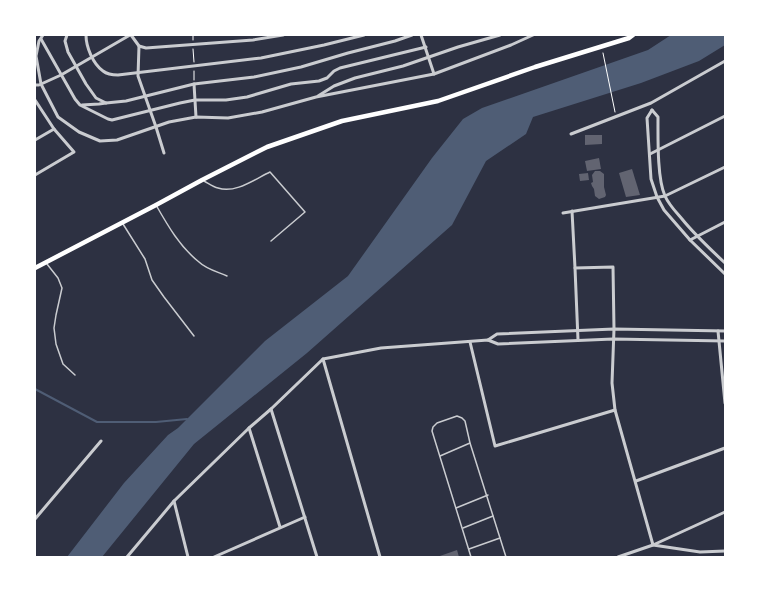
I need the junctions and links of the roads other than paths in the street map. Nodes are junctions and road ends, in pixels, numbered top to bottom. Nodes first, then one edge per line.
1 (43, 35) edge
2 (67, 35) edge
3 (86, 35) edge
4 (130, 35) edge
5 (283, 35) edge
6 (364, 35) edge
7 (412, 35) edge
8 (421, 35) edge
9 (500, 35) edge
10 (533, 35) edge
11 (633, 35) edge
12 (42, 39) junction
13 (139, 46) junction
14 (426, 48) junction
15 (92, 57) junction
16 (429, 58) junction
17 (725, 62) edge
18 (76, 65) junction
19 (138, 72) junction
20 (434, 74) junction
21 (61, 75) junction
22 (40, 84) junction
23 (194, 84) junction
24 (35, 85) edge
25 (145, 95) junction
26 (316, 97) junction
27 (35, 100) edge
28 (195, 100) junction
29 (106, 102) junction
30 (651, 103) junction
31 (80, 105) junction
32 (151, 110) junction
33 (652, 110) junction
34 (725, 116) edge
35 (196, 117) junction
36 (156, 127) junction
37 (54, 129) junction
38 (571, 134) dead end
39 (35, 140) edge
40 (659, 150) junction
41 (164, 153) dead end
42 (650, 154) junction
43 (725, 167) edge
44 (35, 175) edge
45 (202, 180) junction
46 (665, 196) junction
47 (657, 198) junction
48 (156, 205) junction
49 (572, 211) junction
50 (563, 213) dead end
51 (122, 222) junction
52 (725, 222) edge
53 (697, 237) junction
54 (690, 240) junction
55 (271, 241) dead end
56 (45, 263) junction
57 (725, 263) edge
58 (35, 268) edge
59 (575, 268) junction
60 (725, 274) edge
61 (226, 276) dead end
62 (614, 329) junction
63 (578, 331) junction
64 (718, 331) junction
65 (725, 331) edge
66 (194, 336) dead end
67 (613, 339) junction
68 (488, 340) junction
69 (578, 340) junction
70 (718, 341) junction
71 (725, 341) edge
72 (470, 342) junction
73 (323, 359) junction
74 (75, 375) dead end
75 (725, 403) edge
76 (271, 409) junction
77 (615, 410) junction
78 (249, 428) junction
79 (101, 441) dead end
80 (470, 443) junction
81 (725, 448) edge
82 (440, 456) junction
83 (636, 481) junction
84 (488, 495) junction
85 (174, 501) junction
86 (456, 508) junction
87 (725, 512) edge
88 (493, 516) junction
89 (305, 517) junction
90 (35, 519) edge
91 (280, 527) junction
92 (463, 528) junction
93 (500, 538) junction
94 (653, 545) junction
95 (469, 549) junction
96 (725, 551) edge
97 (127, 557) edge
98 (188, 557) edge
99 (214, 557) edge
100 (317, 557) edge
101 (380, 557) edge
102 (472, 557) edge
103 (506, 557) edge
104 (618, 557) edge

1 - 12 street
2 - 18 street
3 - 15 street
4 - 13 street
4 - 15 street
5 - 13 street
6 - 19 street
7 - 23 street
8 - 14 street
9 - 16 street
10 - 20 street
11 - 45 main road
12 - 21 street
12 - 22 street
13 - 19 street
14 - 16 street
14 - 28 street
15 - 18 street
15 - 19 street
16 - 20 street
16 - 26 street
17 - 30 street
18 - 21 street
18 - 29 street
19 - 25 street
20 - 26 street
21 - 22 street
21 - 31 street
22 - 24 street
22 - 36 street
23 - 25 street
23 - 28 street
25 - 29 street
25 - 32 street
26 - 35 street
27 - 37 street
28 - 32 street
28 - 35 street
29 - 31 street
30 - 33 street
30 - 38 street
31 - 32 street
32 - 36 street
33 - 40 street
33 - 42 street
34 - 40 street
35 - 36 street
36 - 41 street
37 - 39 street
37 - 44 street
40 - 42 street
40 - 46 street
42 - 47 street
43 - 46 street
45 - 48 main road
45 - 55 lane
46 - 47 street
46 - 53 street
47 - 49 street
47 - 54 street
48 - 51 main road
48 - 61 lane
49 - 50 street
49 - 59 street
51 - 56 main road
51 - 66 lane
52 - 53 street
53 - 54 street
53 - 57 street
54 - 60 street
56 - 58 main road
56 - 74 lane
59 - 62 street
59 - 63 street
62 - 63 street
62 - 64 street
62 - 67 street
63 - 68 street
63 - 69 street
64 - 65 street
64 - 70 street
67 - 69 street
67 - 70 street
67 - 77 street
68 - 69 street
68 - 72 street
70 - 71 street
70 - 75 street
72 - 73 street
72 - 77 street
73 - 76 street
73 - 101 street
76 - 78 street
76 - 89 street
77 - 83 street
78 - 85 street
78 - 91 street
79 - 90 street
80 - 82 lane
80 - 82 lane
80 - 84 lane
81 - 83 street
82 - 86 lane
83 - 94 street
84 - 86 lane
84 - 88 lane
85 - 97 street
85 - 98 street
86 - 92 lane
87 - 94 street
88 - 92 lane
88 - 93 lane
89 - 91 street
89 - 100 street
91 - 99 street
92 - 95 lane
93 - 95 lane
93 - 103 lane
94 - 96 street
94 - 104 street
95 - 102 lane

